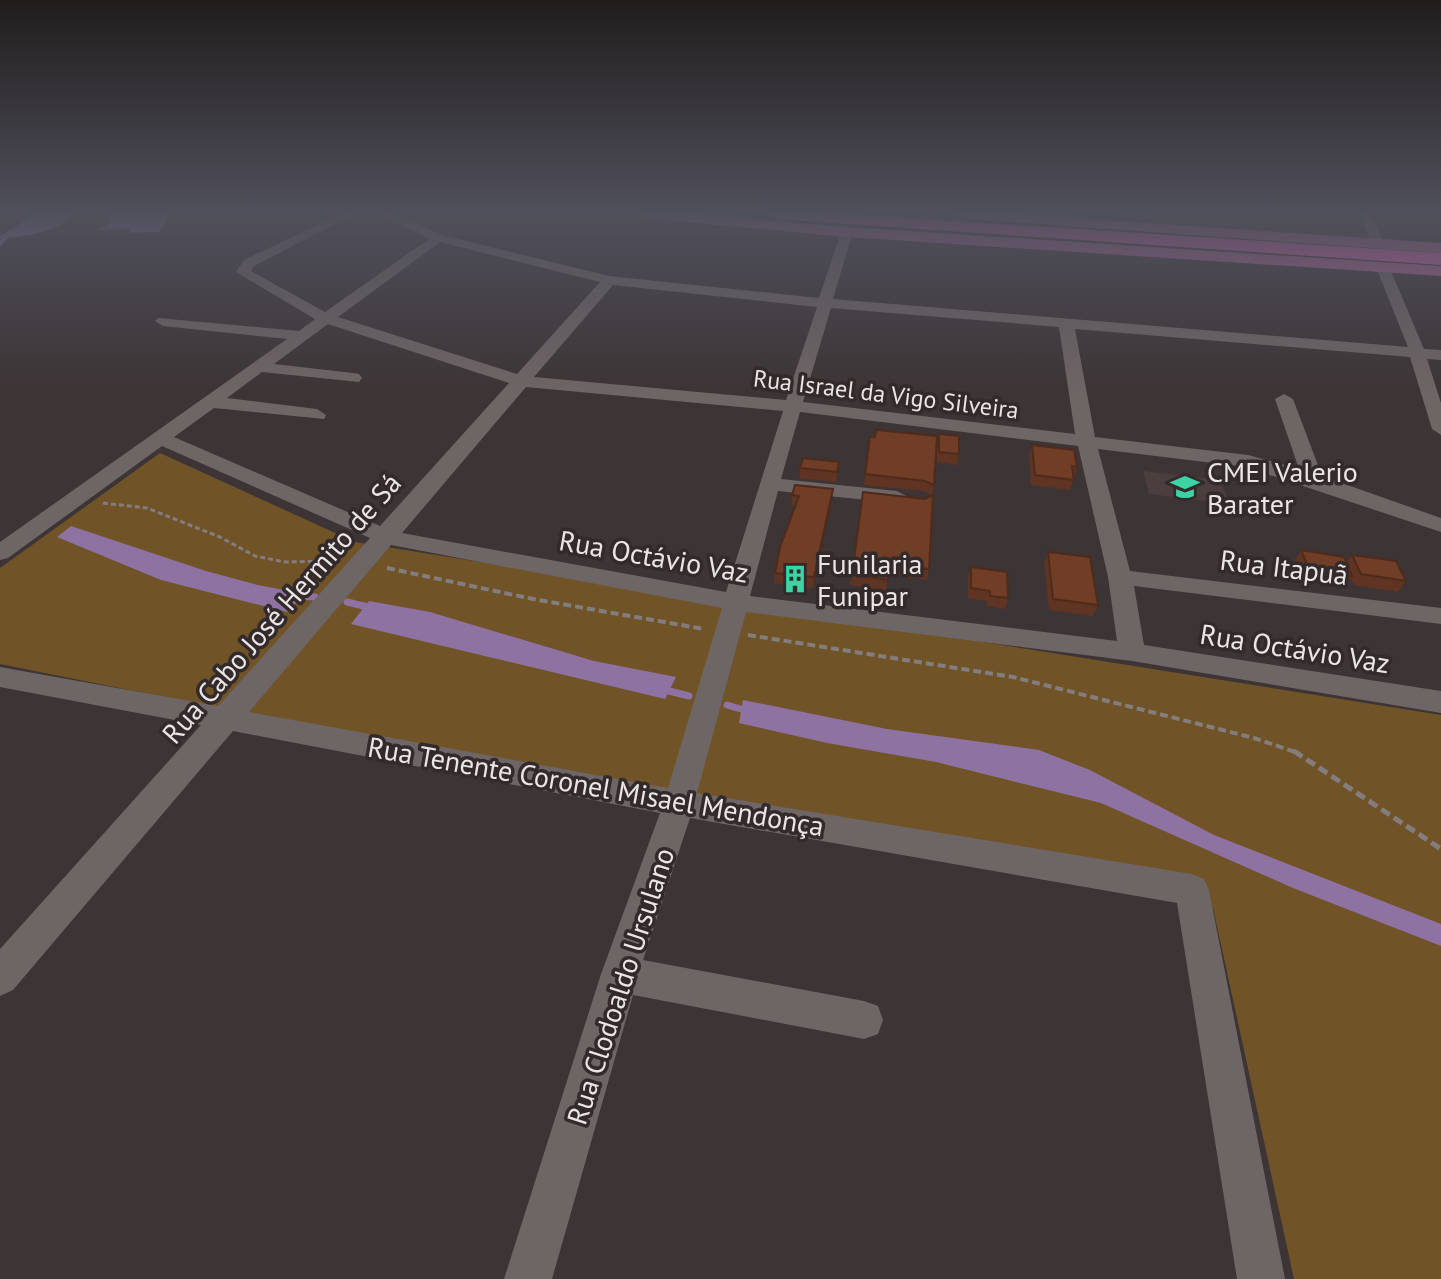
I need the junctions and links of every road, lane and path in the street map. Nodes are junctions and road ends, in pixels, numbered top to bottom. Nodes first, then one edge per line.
1 (246, 274) edge
2 (388, 274) edge
3 (583, 274) edge
4 (834, 274) edge
5 (1386, 274) edge
6 (609, 280) junction
7 (825, 303) junction
8 (325, 318) junction
9 (163, 321) dead end
10 (1066, 321) junction
11 (304, 336) junction
12 (1441, 355) edge
13 (1418, 359) junction
14 (261, 367) junction
15 (1441, 371) edge
16 (353, 378) dead end
17 (521, 381) junction
18 (1284, 399) dead end
19 (212, 402) junction
20 (792, 406) junction
21 (317, 415) dead end
22 (1441, 429) edge
23 (161, 438) junction
24 (1086, 441) junction
25 (1313, 480) junction
26 (769, 484) junction
27 (923, 500) edge
28 (72, 502) junction
29 (1441, 525) edge
30 (386, 537) junction
31 (0, 553) edge
32 (364, 562) junction
33 (1120, 577) junction
34 (735, 602) junction
35 (1441, 616) edge
36 (726, 632) junction
37 (1132, 652) junction
38 (0, 677) edge
39 (1441, 702) edge
40 (226, 719) junction
41 (679, 803) junction
42 (1441, 849) edge
43 (620, 974) junction
44 (0, 977) edge
45 (864, 1020) dead end
46 (528, 1279) edge
47 (1261, 1279) edge

1 - 8 street, Rua Israel da Vigo Silveira
2 - 8 street
3 - 6 street
4 - 7 street, Rua Clodoaldo Ursulano
5 - 13 street
6 - 7 street
6 - 17 street, Rua Cabo José Hermito de Sá
7 - 10 street
7 - 20 street, Rua Clodoaldo Ursulano
8 - 11 street
8 - 17 street, Rua Israel da Vigo Silveira
9 - 11 street
10 - 13 street
10 - 24 street
11 - 14 street
12 - 13 street
13 - 15 street
13 - 22 street
14 - 16 street
14 - 19 street
17 - 20 street, Rua Israel da Vigo Silveira
17 - 30 street, Rua Cabo José Hermito de Sá
18 - 25 street
19 - 21 street
19 - 23 street
20 - 24 street, Rua Israel da Vigo Silveira
20 - 26 street, Rua Clodoaldo Ursulano
23 - 28 street
23 - 30 street, Rua Octávio Vaz
24 - 25 street, Rua Israel da Vigo Silveira
24 - 33 street
25 - 29 street, Rua Israel da Vigo Silveira
26 - 27 street
26 - 34 street, Rua Clodoaldo Ursulano
28 - 31 street
28 - 32 path
30 - 32 street, Rua Cabo José Hermito de Sá
30 - 34 street, Rua Octávio Vaz
32 - 36 path
32 - 40 street, Rua Cabo José Hermito de Sá
33 - 35 street, Rua Itapuã
33 - 37 street
34 - 36 street, Rua Clodoaldo Ursulano
34 - 37 street, Rua Octávio Vaz
36 - 41 street, Rua Clodoaldo Ursulano
36 - 42 path
37 - 39 street, Rua Octávio Vaz
38 - 40 street, Rua Tenente Coronel Misael Mendonça
40 - 41 street, Rua Tenente Coronel Misael Mendonça
40 - 44 street, Rua Cabo José Hermito de Sá
41 - 43 street, Rua Clodoaldo Ursulano
41 - 47 street, Rua Tenente Coronel Misael Mendonça
43 - 45 street
43 - 46 street, Rua Clodoaldo Ursulano

